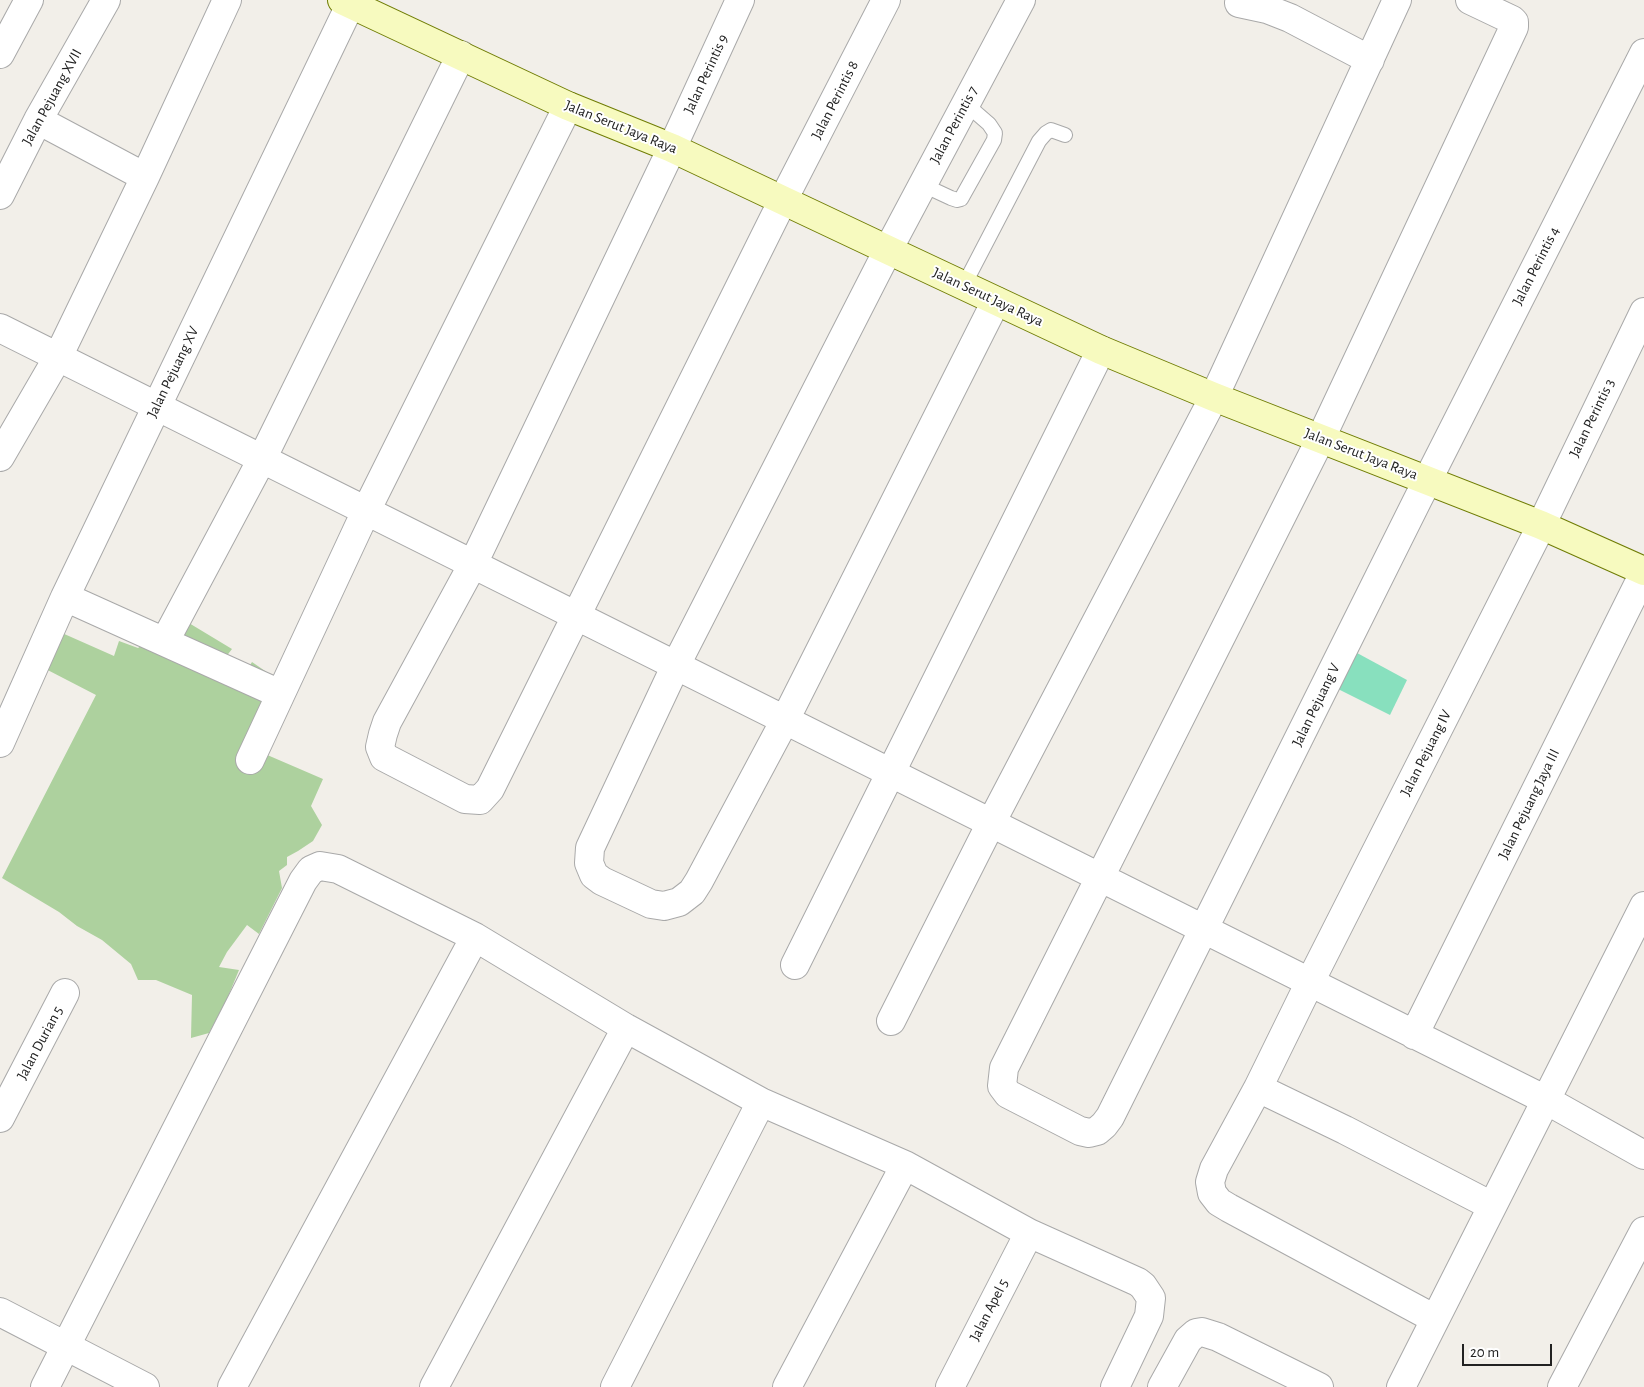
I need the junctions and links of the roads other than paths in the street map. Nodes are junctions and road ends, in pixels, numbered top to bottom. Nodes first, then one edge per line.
1 (29, 0) edge
2 (106, 0) edge
3 (227, 0) edge
4 (740, 0) edge
5 (886, 0) edge
6 (1021, 0) edge
7 (1397, 0) edge
8 (1470, 0) edge
9 (346, 2) edge
10 (1239, 3) dead end
11 (1644, 53) edge
12 (0, 54) edge
13 (461, 55) junction
14 (1370, 60) junction
15 (966, 104) junction
16 (568, 106) junction
17 (38, 120) junction
18 (1065, 135) dead end
19 (672, 148) junction
20 (145, 177) junction
21 (923, 185) junction
22 (0, 195) edge
23 (783, 200) junction
24 (888, 250) junction
25 (964, 285) junction
26 (996, 301) junction
27 (1644, 312) edge
28 (0, 328) edge
29 (1102, 350) junction
30 (58, 357) junction
31 (1214, 397) junction
32 (157, 406) junction
33 (1321, 438) junction
34 (0, 457) edge
35 (262, 459) junction
36 (1428, 480) junction
37 (366, 511) junction
38 (1541, 525) junction
39 (472, 564) junction
40 (1644, 572) edge
41 (65, 597) junction
42 (576, 616) junction
43 (165, 641) junction
44 (676, 665) junction
45 (280, 694) junction
46 (785, 720) junction
47 (0, 743) edge
48 (250, 760) dead end
49 (890, 773) junction
50 (991, 823) junction
51 (1100, 877) junction
52 (1644, 906) edge
53 (1204, 930) junction
54 (475, 937) junction
55 (795, 965) dead end
56 (1310, 982) junction
57 (65, 994) dead end
58 (891, 1021) dead end
59 (626, 1028) junction
60 (1414, 1035) junction
61 (1258, 1088) junction
62 (1546, 1100) junction
63 (761, 1102) junction
64 (0, 1118) edge
65 (1644, 1155) edge
66 (905, 1164) junction
67 (1492, 1206) junction
68 (1644, 1231) edge
69 (1029, 1233) junction
70 (0, 1312) edge
71 (1435, 1319) junction
72 (67, 1347) junction
73 (440, 1385) edge
74 (45, 1387) edge
75 (146, 1387) edge
76 (232, 1387) edge
77 (615, 1387) edge
78 (787, 1387) edge
79 (950, 1387) edge
80 (1115, 1387) edge
81 (1162, 1387) edge
82 (1319, 1387) edge
83 (1401, 1387) edge
84 (1562, 1387) edge

1 - 12 street
2 - 17 street, Jalan Pejuang XVII
3 - 20 street
4 - 19 street, Jalan Perintis 9
5 - 23 street, Jalan Perintis 8
6 - 15 street, Jalan Perintis 7
7 - 14 street
8 - 33 street, Jalan Pejuang V
9 - 13 street, Jalan Serut Jaya Raya
9 - 32 street, Jalan Pejuang XV
10 - 14 street
11 - 36 street, Jalan Perintis 4
13 - 16 street, Jalan Serut Jaya Raya
13 - 35 street
14 - 31 street
15 - 21 street, Jalan Perintis 7
15 - 21 lane
16 - 19 street, Jalan Serut Jaya Raya
16 - 37 street
17 - 20 street
17 - 22 street, Jalan Pejuang XVII
18 - 25 lane
19 - 23 street, Jalan Serut Jaya Raya
19 - 39 street, Jalan Perintis 9
20 - 30 street
21 - 24 street, Jalan Perintis 7
23 - 24 street, Jalan Serut Jaya Raya
23 - 42 street, Jalan Perintis 8
24 - 25 street, Jalan Serut Jaya Raya
24 - 44 street, Jalan Perintis 7
25 - 26 street, Jalan Serut Jaya Raya
26 - 29 street, Jalan Serut Jaya Raya
26 - 46 street, Jalan Perintis 7
27 - 38 street, Jalan Perintis 3
28 - 30 street
29 - 31 street, Jalan Serut Jaya Raya
29 - 49 street
30 - 32 street
30 - 34 street
31 - 33 street, Jalan Serut Jaya Raya
31 - 50 street
32 - 35 street
32 - 41 street, Jalan Pejuang XV
33 - 36 street, Jalan Serut Jaya Raya
33 - 51 street, Jalan Pejuang V
35 - 37 street
35 - 43 street
36 - 38 street, Jalan Serut Jaya Raya
36 - 53 street, Jalan Pejuang V
37 - 39 street
37 - 45 street
38 - 40 street, Jalan Serut Jaya Raya
38 - 56 street, Jalan Pejuang IV
39 - 42 street
39 - 42 street, Jalan Perintis 9
40 - 60 street, Jalan Pejuang Jaya III
41 - 43 street
41 - 47 street, Jalan Pejuang XV
42 - 44 street
43 - 45 street
44 - 46 street
44 - 46 street, Jalan Perintis 7
45 - 48 street
46 - 49 street
49 - 50 street
49 - 55 street
50 - 51 street
50 - 58 street
51 - 53 street
51 - 53 street, Jalan Pejuang V
52 - 62 street
53 - 56 street
54 - 59 street
54 - 72 street
54 - 76 street
56 - 60 street
56 - 61 street, Jalan Pejuang IV
57 - 64 street, Jalan Durian 5
59 - 63 street
59 - 73 street
60 - 62 street
61 - 67 street
61 - 71 street, Jalan Pejuang IV
62 - 65 street
62 - 67 street
63 - 66 street
63 - 77 street
66 - 69 street
66 - 78 street
67 - 71 street
68 - 84 street
69 - 79 street, Jalan Apel 5
69 - 80 street
70 - 72 street
71 - 83 street
72 - 74 street
72 - 75 street
81 - 82 street

